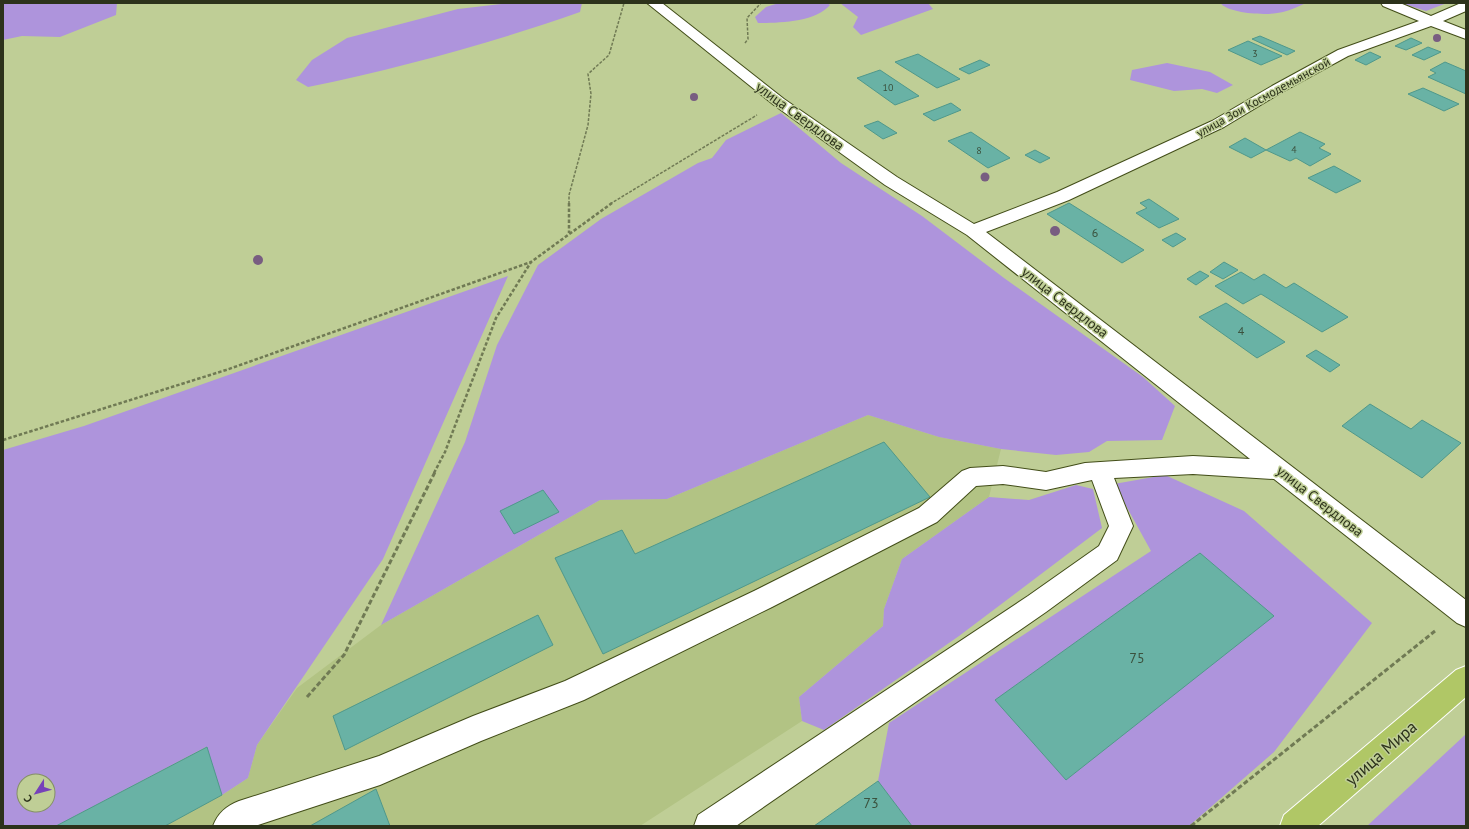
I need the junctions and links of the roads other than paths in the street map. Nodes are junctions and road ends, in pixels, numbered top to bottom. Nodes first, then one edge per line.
1 (654, 3) edge
2 (1388, 3) edge
3 (1466, 6) edge
4 (1431, 20) junction
5 (1466, 35) edge
6 (973, 231) junction
7 (1280, 470) junction
8 (1100, 471) junction
9 (1463, 613) edge
10 (1466, 679) edge
11 (228, 826) edge
12 (709, 826) edge
13 (1295, 826) edge

1 - 6 street, улица Свердлова
2 - 4 street
3 - 4 street, улица Зои Космодемьянской
4 - 5 street
4 - 6 street, улица Зои Космодемьянской
6 - 7 street, улица Свердлова
7 - 8 street
7 - 9 street, улица Свердлова
8 - 11 street
8 - 12 street
10 - 13 highway, улица Мира

